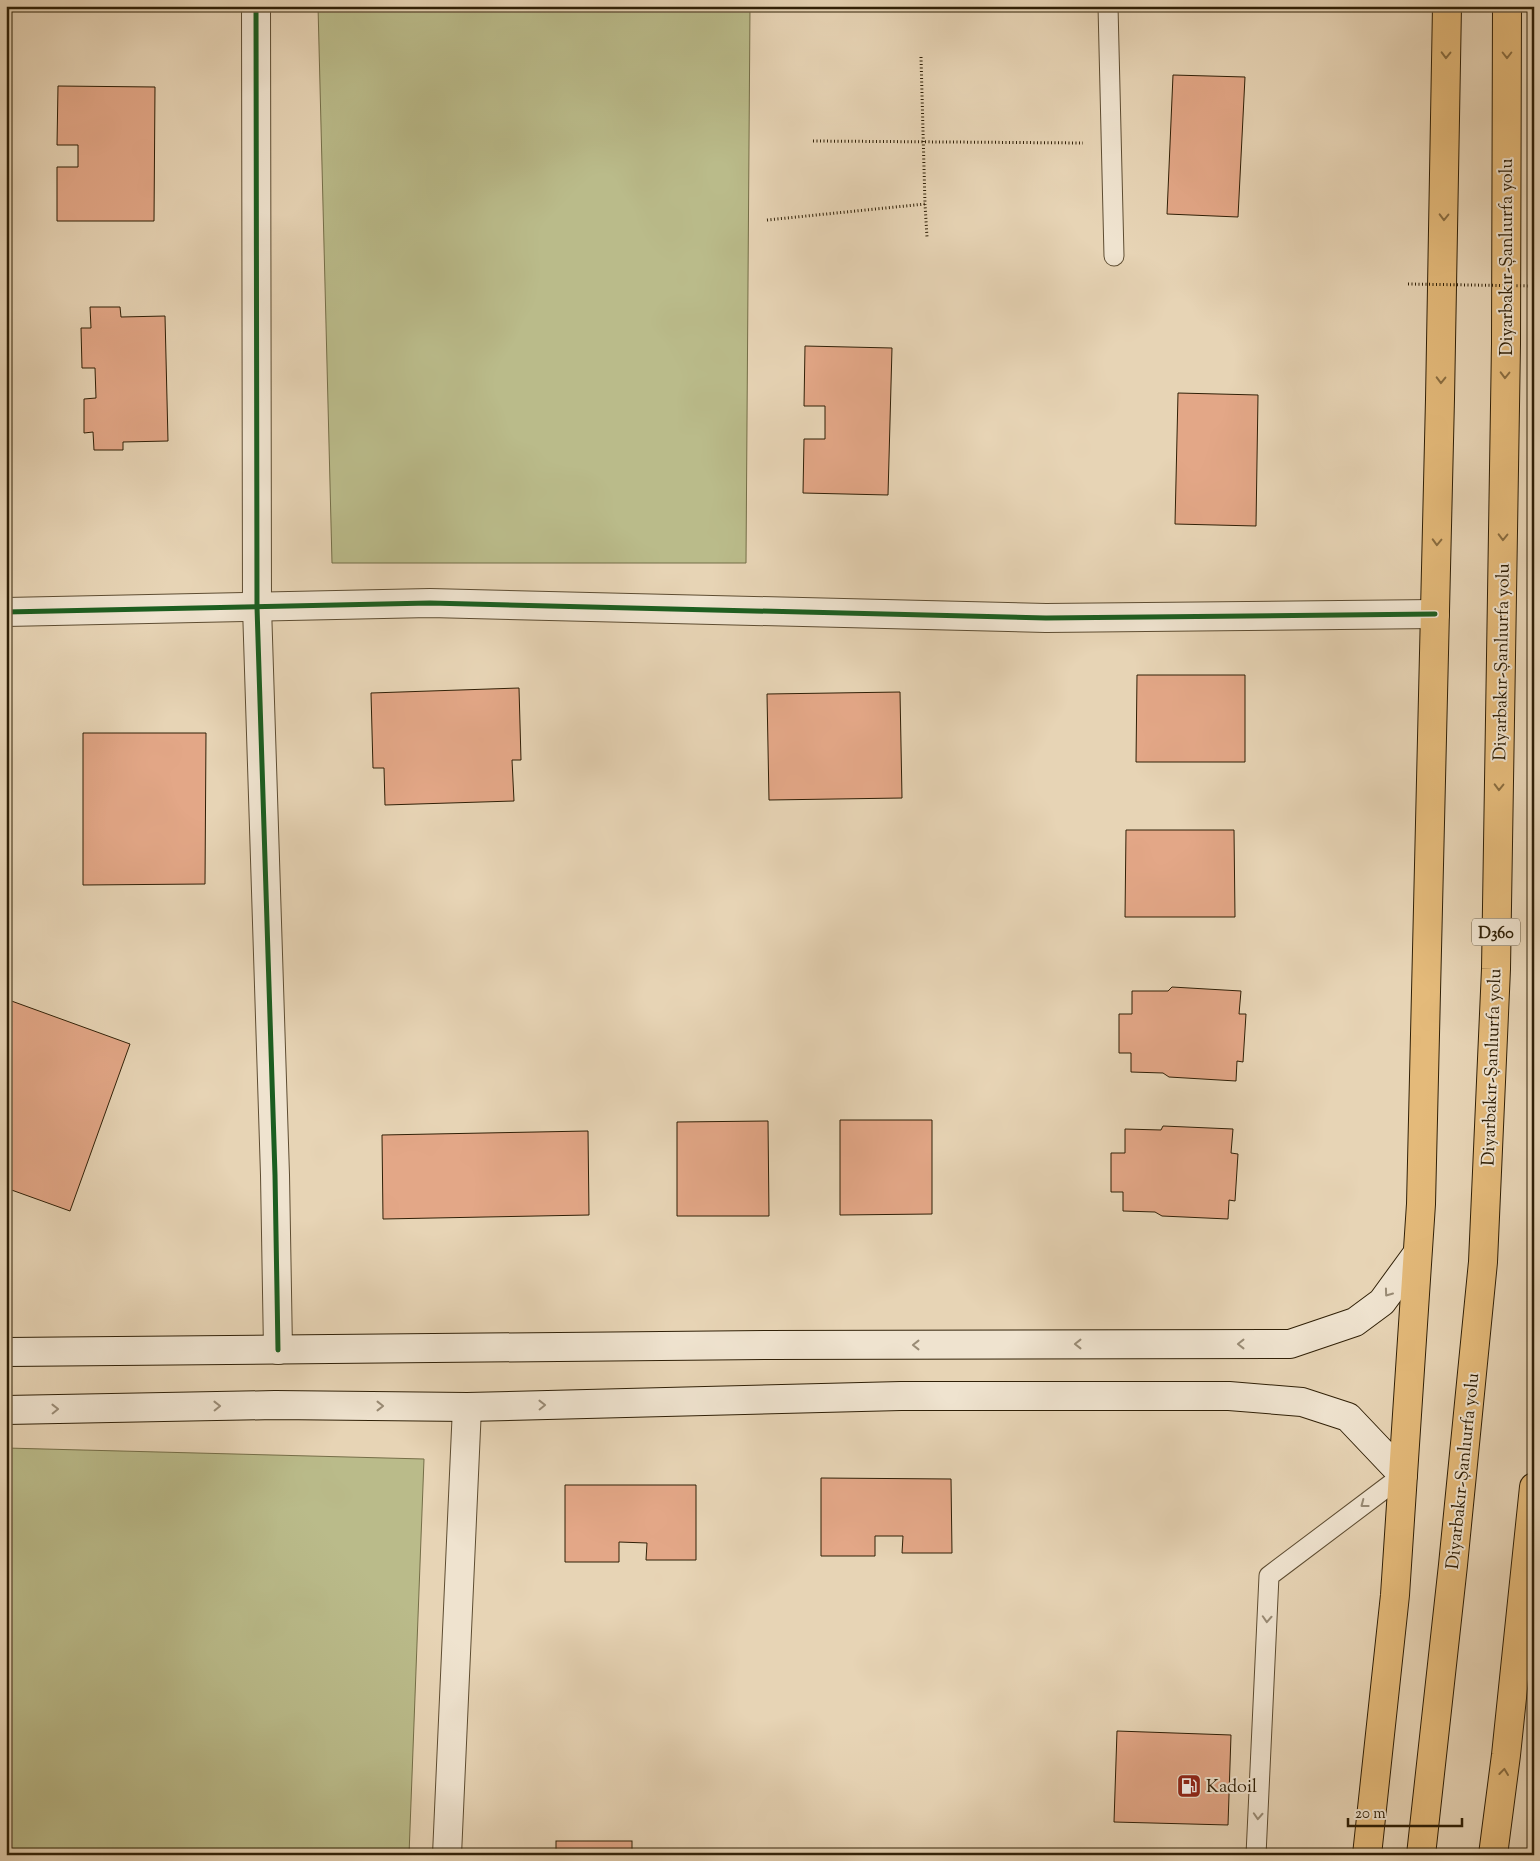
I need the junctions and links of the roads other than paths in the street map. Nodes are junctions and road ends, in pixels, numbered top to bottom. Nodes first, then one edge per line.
1 (256, 6) edge
2 (1108, 6) edge
3 (1447, 6) edge
4 (1507, 6) edge
5 (1114, 256) dead end
6 (257, 607) junction
7 (6, 612) edge
8 (1435, 614) junction
9 (1417, 1254) junction
10 (278, 1350) junction
11 (6, 1352) edge
12 (468, 1407) junction
13 (6, 1410) edge
14 (1403, 1475) junction
15 (1534, 1487) edge
16 (447, 1855) edge
17 (1256, 1855) edge
18 (1367, 1855) edge
19 (1420, 1855) edge
20 (1493, 1855) edge

1 - 6 street
2 - 5 lane
3 -> 8 highway
4 -> 19 highway, Diyarbakır-Şanlıurfa yolu / D360
6 - 7 street
6 - 8 street
6 - 10 street
8 - 9 highway
9 -> 10 street
9 - 14 highway
10 - 11 street
13 -> 12 street
12 -> 14 street
12 - 16 street
14 -> 17 lane
14 - 18 highway
20 -> 15 highway

